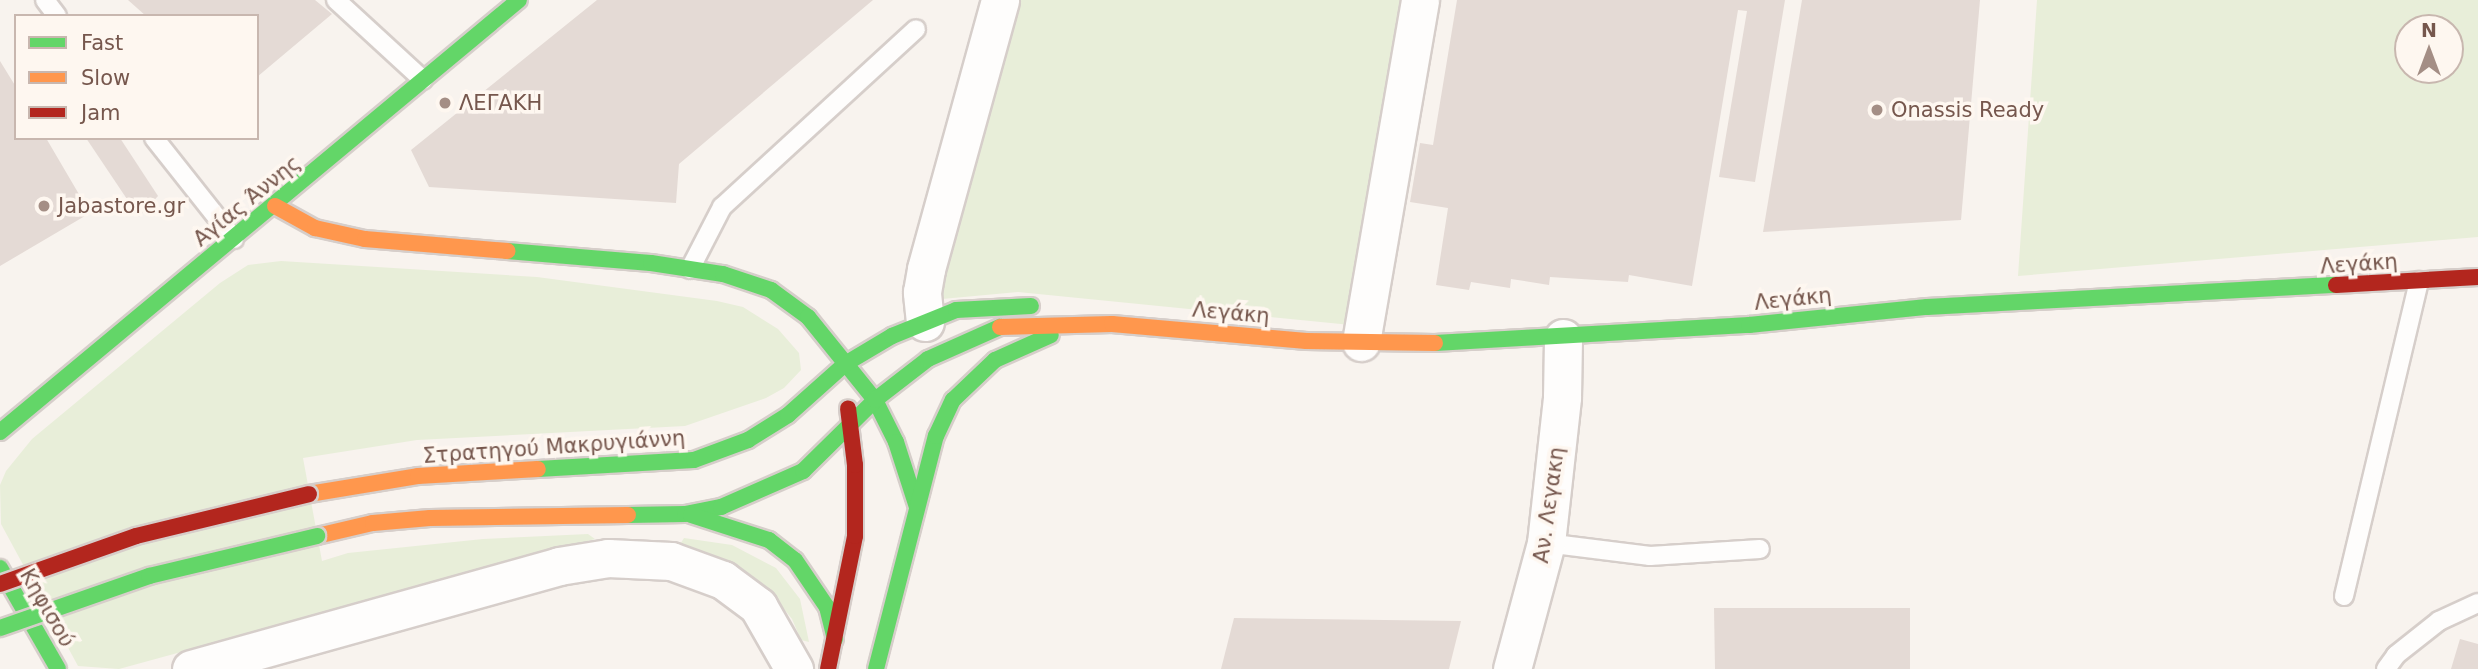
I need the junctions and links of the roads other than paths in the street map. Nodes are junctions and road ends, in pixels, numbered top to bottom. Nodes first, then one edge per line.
1 (44, 0) edge
2 (335, 0) edge
3 (519, 0) edge
4 (1000, 0) edge
5 (1420, 0) edge
6 (55, 14) edge
7 (916, 29) dead end
8 (424, 80) junction
9 (156, 140) edge
10 (275, 206) junction
11 (234, 239) junction
12 (690, 268) junction
13 (2478, 277) edge
14 (2419, 281) junction
15 (925, 321) junction
16 (1112, 324) junction
17 (1563, 338) junction
18 (1361, 342) junction
19 (845, 364) junction
20 (875, 401) junction
21 (849, 425) junction
22 (0, 432) edge
23 (917, 507) junction
24 (685, 514) junction
25 (1546, 543) junction
26 (1760, 548) dead end
27 (0, 568) edge
28 (0, 584) edge
29 (2344, 596) dead end
30 (2478, 603) edge
31 (0, 628) edge
32 (835, 639) junction
33 (58, 669) edge
34 (191, 669) edge
35 (794, 669) edge
36 (828, 669) edge
37 (876, 669) edge
38 (1512, 669) edge
39 (2386, 669) edge

1 - 6 lane
2 - 8 lane
3 - 8 street, Αγίας Άννης
4 - 15 street
5 - 18 street
7 - 12 lane
8 - 10 street, Αγίας Άννης
9 - 11 lane
10 - 11 street, Αγίας Άννης
10 - 12 street
11 - 22 street, Αγίας Άννης
12 - 19 street
13 - 14 street, Λεγάκη
14 - 17 street, Λεγάκη
14 - 29 lane
15 - 16 street, Στρατηγού Μακρυγιάννη
15 - 19 street, Στρατηγού Μακρυγιάννη
16 - 18 street, Λεγάκη
16 - 20 street
16 - 23 street
17 - 18 street, Λεγάκη
17 - 25 street, Αν. Λεγακη
19 - 20 street
19 - 21 street
19 - 28 street, Στρατηγού Μακρυγιάννη, bridge
20 - 21 street
20 - 23 street
21 - 24 street
21 - 32 street
23 - 37 street
24 - 31 street, bridge
24 - 32 street
25 - 26 lane
25 - 38 street, Αν. Λεγακη
27 - 33 street, Κηφισού
30 - 39 lane
32 - 36 street
34 - 35 street

